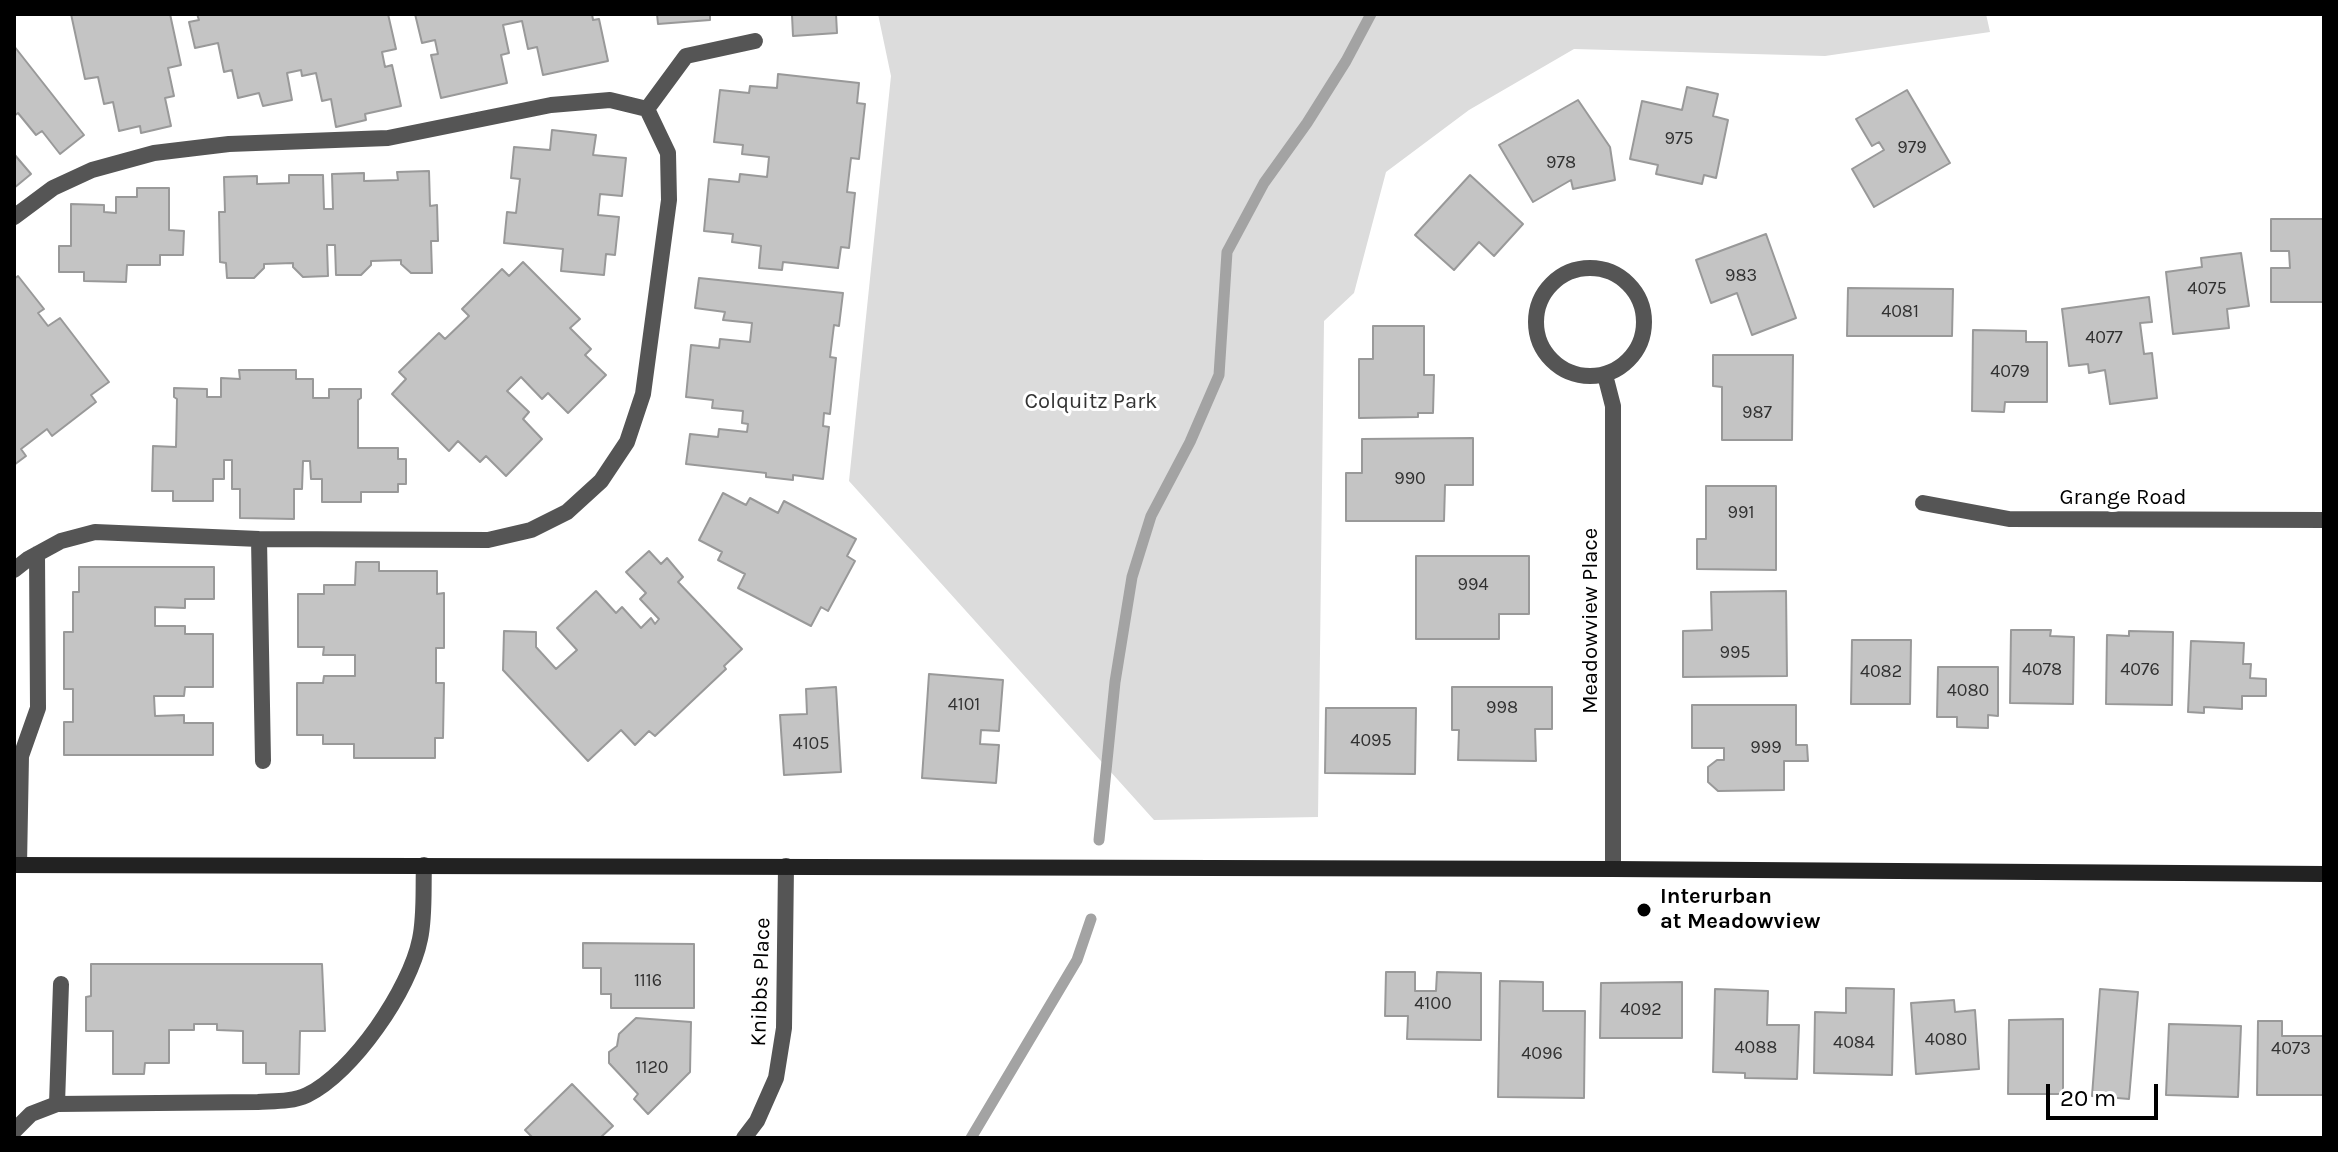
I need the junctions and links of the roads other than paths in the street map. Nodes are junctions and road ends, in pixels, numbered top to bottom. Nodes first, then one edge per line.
1 (755, 41) dead end
2 (647, 109) junction
3 (14, 217) edge
4 (1605, 375) junction
5 (1923, 503) dead end
6 (2324, 520) edge
7 (259, 539) junction
8 (37, 554) junction
9 (14, 570) edge
10 (17, 749) edge
11 (263, 761) dead end
12 (16, 865) edge
13 (424, 865) junction
14 (786, 866) junction
15 (1613, 869) junction
16 (2324, 874) edge
17 (61, 984) dead end
18 (57, 1104) junction
19 (14, 1131) edge
20 (744, 1138) edge

1 - 2 street
2 - 3 street
2 - 7 street
4 - 4 street
4 - 15 street, Meadowview Place
5 - 6 street, Grange Road
7 - 8 street
7 - 11 street
8 - 9 street
8 - 10 street
10 - 12 street
12 - 13 main road
13 - 14 main road
13 - 18 street
14 - 15 main road
14 - 20 street, Knibbs Place
15 - 16 main road
17 - 18 street
18 - 19 street

